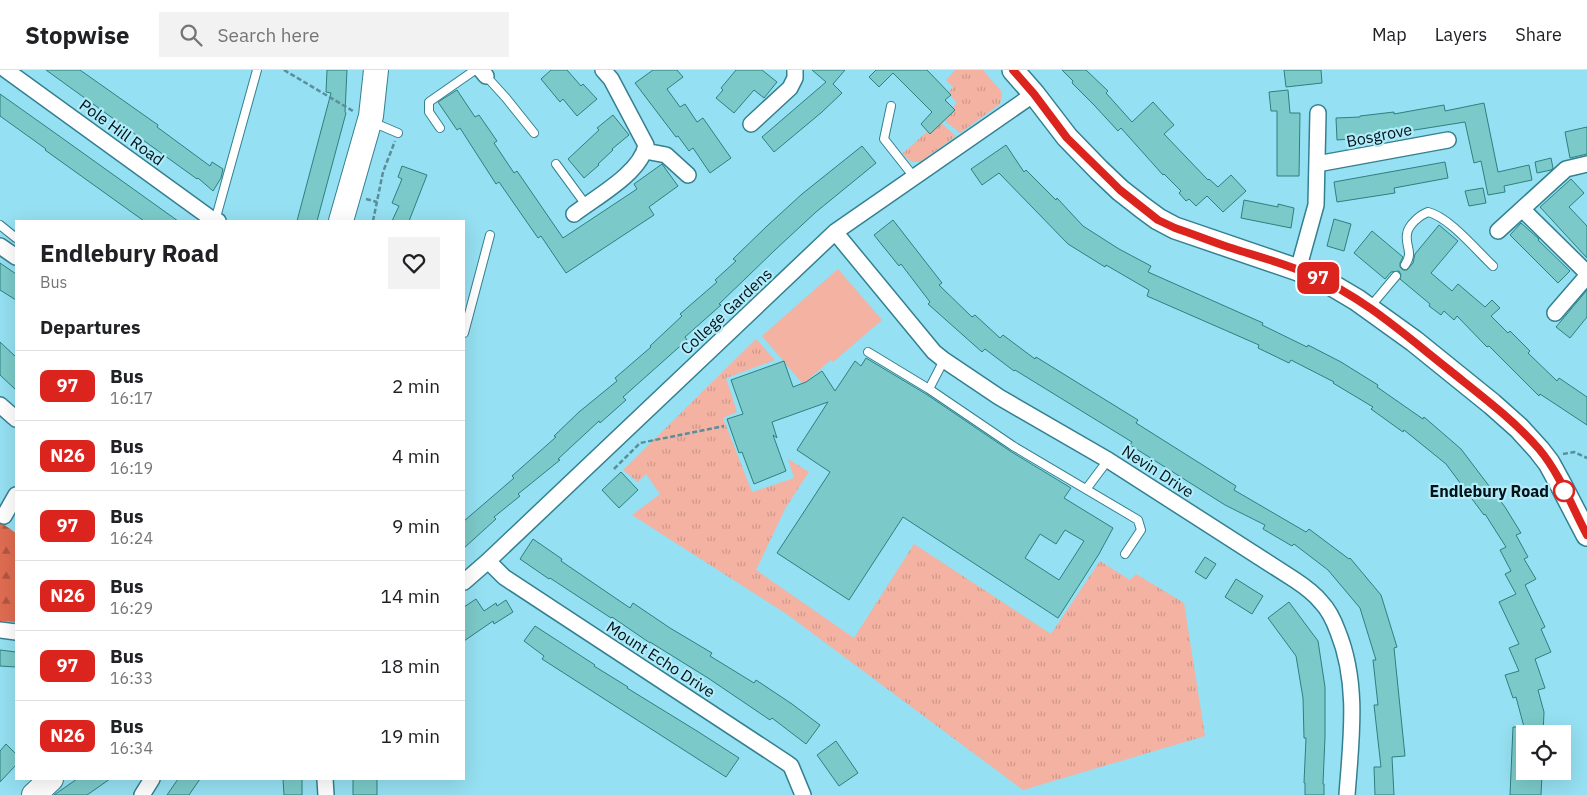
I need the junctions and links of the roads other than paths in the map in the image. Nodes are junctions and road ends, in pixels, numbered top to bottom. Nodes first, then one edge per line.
1 (6, 70) edge
2 (257, 70) edge
3 (376, 70) edge
4 (795, 70) edge
5 (1013, 70) edge
6 (481, 72) edge
7 (612, 73) edge
8 (1034, 94) junction
9 (891, 106) dead end
10 (1318, 113) dead end
11 (370, 120) junction
12 (750, 124) dead end
13 (440, 128) dead end
14 (398, 133) road end
15 (534, 133) dead end
16 (1448, 140) dead end
17 (645, 151) junction
18 (556, 164) dead end
19 (1318, 164) junction
20 (1587, 164) edge
21 (688, 176) dead end
22 (914, 177) junction
23 (580, 209) joint
24 (1522, 209) junction
25 (215, 220) edge
26 (216, 220) edge
27 (341, 220) edge
28 (0, 225) edge
29 (1498, 231) dead end
30 (835, 232) junction
31 (490, 235) dead end
32 (15, 237) edge
33 (0, 246) edge
34 (15, 256) edge
35 (1405, 265) dead end
36 (1493, 266) dead end
37 (1298, 270) junction
38 (1587, 274) edge
39 (1396, 276) dead end
40 (1369, 309) junction
41 (1555, 313) dead end
42 (465, 329) edge
43 (868, 352) dead end
44 (944, 360) junction
45 (929, 389) junction
46 (0, 405) edge
47 (15, 417) edge
48 (1108, 460) junction
49 (1086, 488) junction
50 (15, 497) edge
51 (7, 517) edge
52 (1587, 535) edge
53 (1124, 554) dead end
54 (488, 561) junction
55 (465, 581) edge
56 (0, 630) edge
57 (15, 632) edge
58 (50, 780) edge
59 (151, 780) edge
60 (326, 780) edge
61 (34, 795) edge
62 (142, 795) edge
63 (326, 795) edge
64 (803, 795) edge
65 (1347, 795) edge

1 - 25 street, Pole Hill Road
2 - 26 lane
3 - 11 main road
4 - 12 street
5 - 8 main road
6 - 13 lane
6 - 15 lane
7 - 17 street
8 - 22 street, College Gardens
8 - 37 main road
9 - 22 lane
10 - 19 street
11 - 14 lane
11 - 27 main road
16 - 19 street, Bosgrove
17 - 21 street
17 - 23 street
18 - 23 lane
19 - 37 street
20 - 24 street
22 - 30 street, College Gardens
24 - 29 street
24 - 38 street
28 - 32 lane
30 - 44 street, Nevin Drive
30 - 54 street, College Gardens
31 - 42 lane
33 - 34 street
35 - 36 lane
37 - 40 main road
38 - 41 street
39 - 40 lane
40 - 52 main road
43 - 45 lane
44 - 45 lane
44 - 48 street, Nevin Drive
45 - 49 lane
46 - 47 street
48 - 49 lane
48 - 65 street, Nevin Drive
49 - 53 lane
50 - 51 street
54 - 55 street, College Gardens
54 - 64 street, Mount Echo Drive
56 - 57 street
58 - 61 main road
59 - 62 street
60 - 63 street

